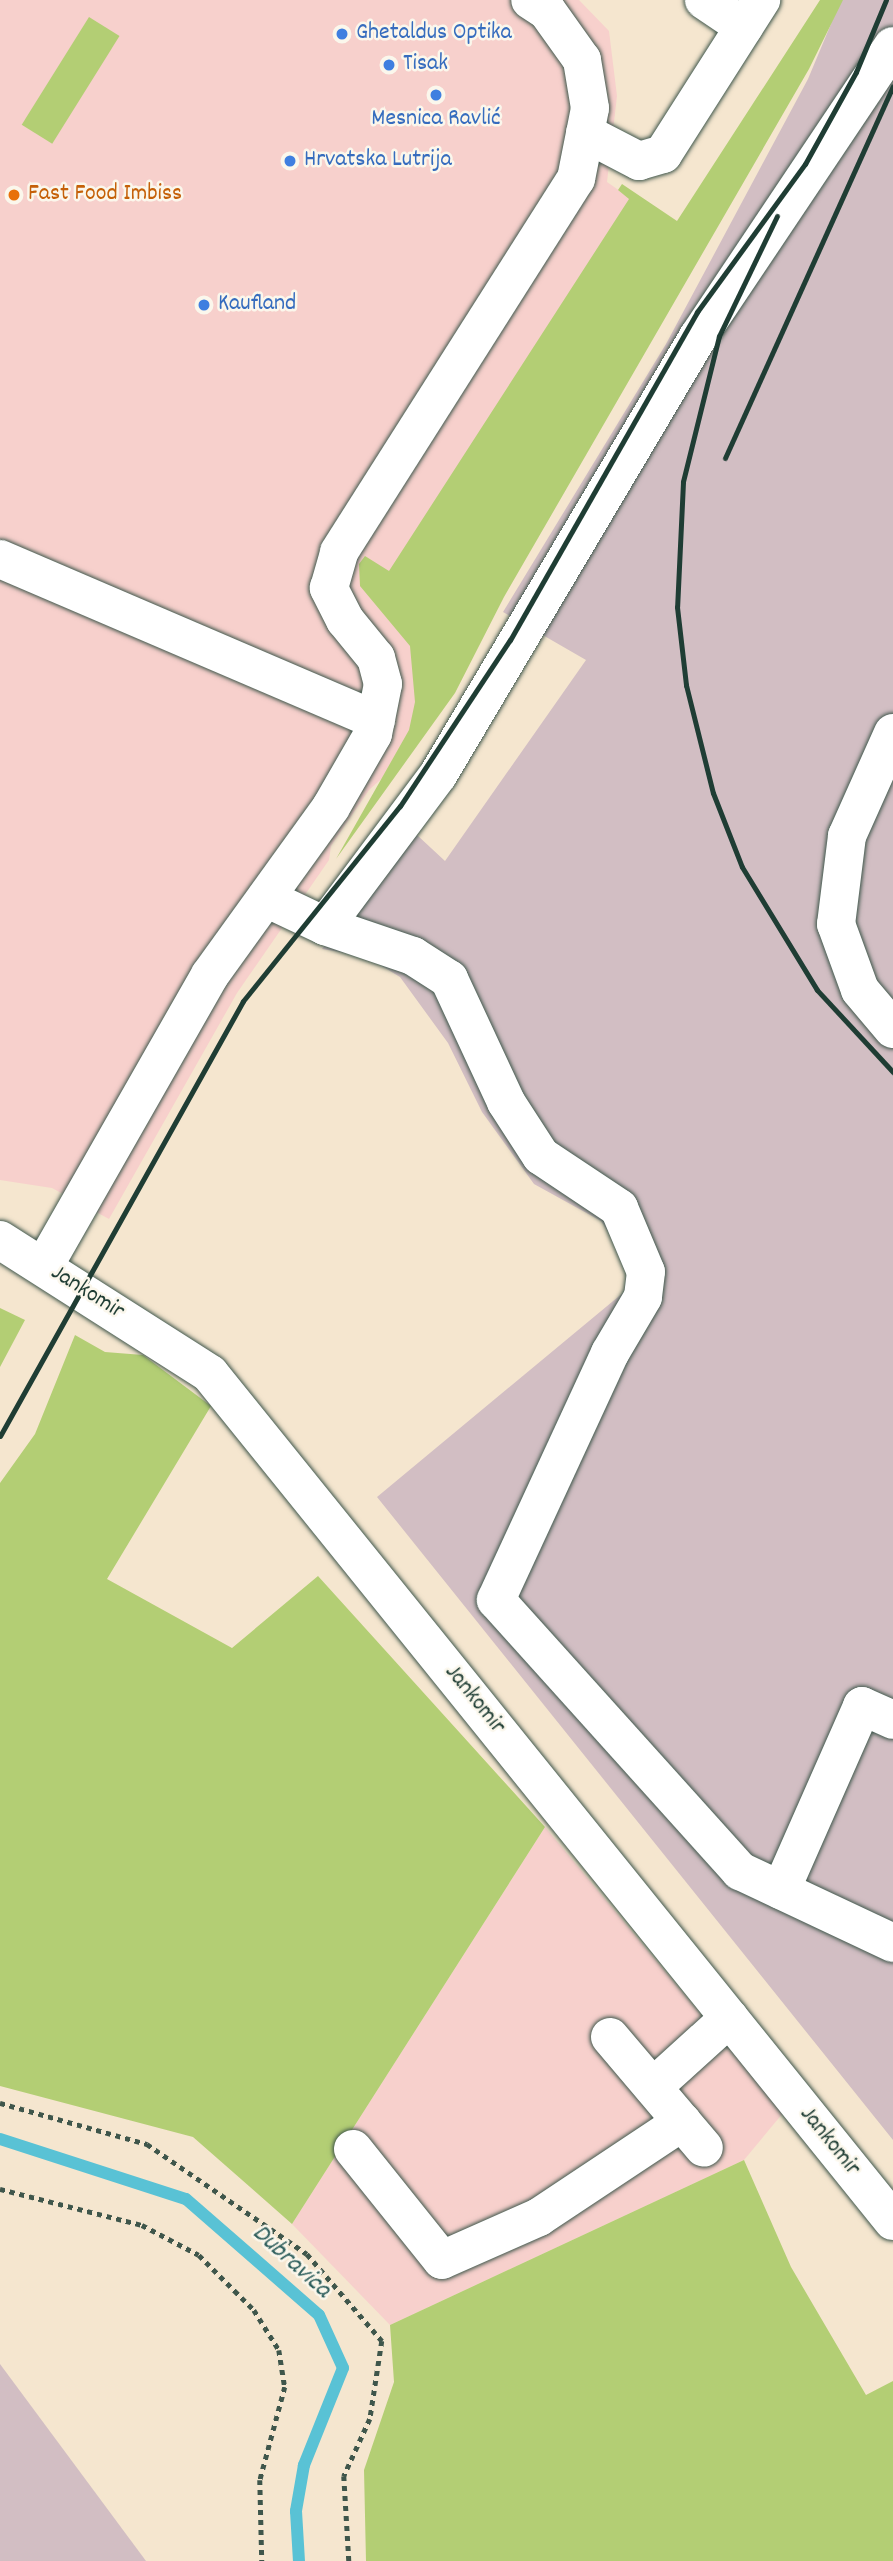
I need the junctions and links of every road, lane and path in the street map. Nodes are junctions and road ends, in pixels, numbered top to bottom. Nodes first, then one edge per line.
1 (530, 0) edge
2 (704, 0) edge
3 (753, 13) edge
4 (893, 46) edge
5 (585, 133) junction
6 (0, 559) edge
7 (376, 720) junction
8 (893, 733) edge
9 (266, 898) junction
10 (325, 926) junction
11 (893, 1028) edge
12 (0, 1240) edge
13 (44, 1266) junction
14 (893, 1720) edge
15 (781, 1891) junction
16 (893, 1943) edge
17 (729, 2018) junction
18 (610, 2037) dead end
19 (653, 2087) junction
20 (0, 2103) edge
21 (354, 2149) dead end
22 (0, 2189) edge
23 (888, 2203) edge
24 (262, 2561) edge
25 (349, 2561) edge

1 - 5 street
2 - 3 street
3 - 5 street
4 - 10 street
5 - 7 street
6 - 7 street
7 - 9 street
8 - 11 street
9 - 10 street
9 - 13 street
10 - 15 street
12 - 13 street, Jankomir
13 - 17 street, Jankomir
14 - 15 street
15 - 16 street
17 - 19 street
17 - 23 street, Jankomir
18 - 19 street
19 - 21 street
20 - 25 path
22 - 24 path

